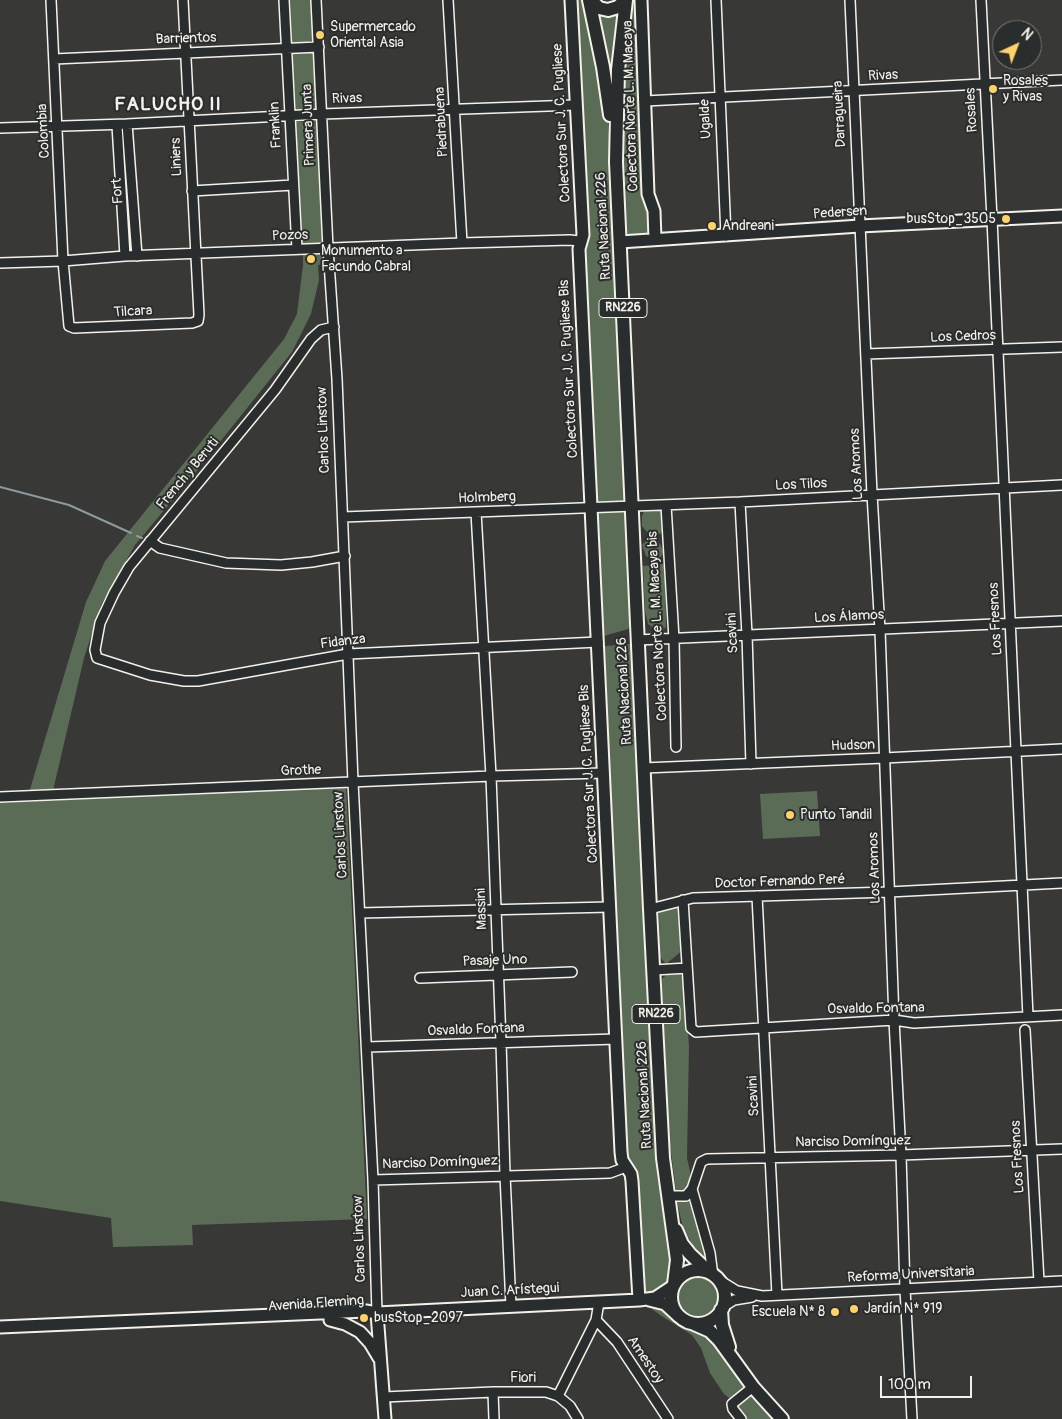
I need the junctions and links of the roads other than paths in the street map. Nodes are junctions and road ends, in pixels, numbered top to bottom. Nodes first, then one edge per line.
1 (52, 0) edge
2 (183, 0) edge
3 (284, 0) edge
4 (316, 0) edge
5 (448, 0) edge
6 (571, 0) edge
7 (590, 0) edge
8 (625, 0) edge
9 (642, 0) edge
10 (716, 0) edge
11 (850, 0) edge
12 (981, 0) edge
13 (319, 47) junction
14 (286, 49) junction
15 (185, 53) junction
16 (54, 59) junction
17 (1062, 80) edge
18 (985, 84) junction
19 (853, 91) junction
20 (719, 96) junction
21 (645, 101) junction
22 (576, 104) junction
23 (455, 109) junction
24 (322, 114) junction
25 (289, 116) junction
26 (190, 121) junction
27 (127, 124) junction
28 (117, 125) junction
29 (57, 126) junction
30 (0, 128) edge
31 (616, 162) junction
32 (293, 185) junction
33 (192, 190) junction
34 (1062, 216) edge
35 (992, 219) junction
36 (860, 226) junction
37 (726, 236) junction
38 (655, 239) junction
39 (620, 242) junction
40 (462, 243) junction
41 (580, 244) junction
42 (328, 248) junction
43 (297, 249) junction
44 (195, 254) junction
45 (125, 256) junction
46 (137, 256) junction
47 (63, 261) junction
48 (0, 263) edge
49 (198, 321) joint
50 (69, 326) joint
51 (334, 327) junction
52 (1062, 347) edge
53 (998, 350) junction
54 (866, 354) junction
55 (1062, 485) edge
56 (1004, 488) junction
57 (872, 494) junction
58 (740, 502) junction
59 (632, 505) junction
60 (666, 505) junction
61 (590, 507) junction
62 (476, 512) junction
63 (343, 517) junction
64 (150, 541) junction
65 (345, 556) junction
66 (1062, 621) edge
67 (1010, 623) junction
68 (880, 630) junction
69 (747, 636) junction
70 (674, 639) junction
71 (637, 640) junction
72 (598, 642) junction
73 (482, 648) junction
74 (348, 654) junction
75 (97, 658) joint
76 (676, 746) dead end
77 (1062, 749) edge
78 (1016, 751) junction
79 (884, 758) junction
80 (751, 764) junction
81 (644, 768) junction
82 (604, 774) junction
83 (491, 776) junction
84 (353, 782) junction
85 (0, 798) edge
86 (1062, 883) edge
87 (1022, 885) junction
88 (890, 892) junction
89 (757, 896) junction
90 (683, 900) junction
91 (610, 907) junction
92 (650, 908) junction
93 (496, 910) junction
94 (360, 914) junction
95 (688, 968) junction
96 (654, 970) junction
97 (572, 972) dead end
98 (499, 974) junction
99 (420, 978) dead end
100 (1062, 1015) edge
101 (1028, 1017) junction
102 (894, 1020) junction
103 (764, 1027) junction
104 (1025, 1030) dead end
105 (616, 1040) junction
106 (501, 1042) junction
107 (367, 1047) junction
108 (1062, 1148) edge
109 (1032, 1150) junction
110 (901, 1155) junction
111 (771, 1157) junction
112 (626, 1167) junction
113 (505, 1175) junction
114 (373, 1180) junction
115 (692, 1189) junction
116 (668, 1196) junction
117 (671, 1216) junction
118 (713, 1276) junction
119 (1062, 1281) edge
120 (1039, 1282) junction
121 (674, 1285) junction
122 (905, 1289) junction
123 (777, 1295) junction
124 (762, 1296) junction
125 (642, 1300) junction
126 (599, 1302) junction
127 (511, 1306) junction
128 (722, 1308) junction
129 (377, 1313) junction
130 (678, 1316) junction
131 (330, 1320) junction
132 (596, 1320) junction
133 (692, 1323) junction
134 (0, 1327) edge
135 (0, 1335) edge
136 (734, 1358) junction
137 (381, 1362) junction
138 (753, 1387) junction
139 (493, 1392) junction
140 (558, 1396) junction
141 (384, 1397) junction
142 (385, 1419) edge
143 (494, 1419) edge
144 (578, 1419) edge
145 (668, 1419) edge
146 (741, 1419) edge
147 (782, 1419) edge
148 (912, 1419) edge

1 - 16 street, Colombia
2 - 15 street, Liniers
3 - 14 street, Franklin
4 - 13 street, Primera Junta
5 - 23 street, Piedrabuena
6 - 22 main road, Colectora Sur J. C. Pugliese
7 - 8 highway, Ruta Nacional 226 / RN226
7 - 31 highway, Ruta Nacional 226 / RN226
8 - 31 highway, Ruta Nacional 226 / RN226
9 - 21 main road, Colectora Norte L. M. Macaya
10 - 20 street, Ugalde
11 - 19 street, Darragueira
12 - 18 street, Rosales
13 - 14 street, Barrientos
13 - 24 street, Primera Junta
14 - 15 street, Barrientos
14 - 25 street, Franklin
15 - 16 street, Barrientos
15 - 26 street, Liniers
16 - 29 street, Colombia
17 - 18 street, Rivas
18 - 19 street, Rivas
18 - 35 street, Rosales
19 - 20 street, Rivas
19 - 36 street, Darragueira
20 - 21 street, Rivas
20 - 37 street, Ugalde
21 - 38 main road, Colectora Norte L. M. Macaya
22 - 23 street, Rivas
22 - 41 main road, Colectora Sur J. C. Pugliese
23 - 24 street, Rivas
23 - 40 street, Piedrabuena
24 - 25 street, Rivas
24 - 42 street, Primera Junta
25 - 26 street, Rivas
25 - 32 street, Franklin
26 - 27 street, Rivas
26 - 33 street, Liniers
27 - 28 street, Rivas
27 - 46 street, Fort
28 - 29 street, Rivas
28 - 45 street, Fort
29 - 30 street, Rivas
29 - 47 street, Colombia
31 - 39 highway, Ruta Nacional 226 / RN226
32 - 33 street
32 - 43 street, Franklin
33 - 44 street, Liniers
34 - 35 main road, Pedersen
35 - 36 main road, Pedersen
35 - 53 street, Los Fresnos
36 - 37 main road, Pedersen
36 - 54 street, Los Aromos
37 - 38 main road, Pedersen
38 - 39 main road, Pedersen
39 - 59 highway, Ruta Nacional 226 / RN226
40 - 41 street, Pozos
40 - 42 street, Pozos
41 - 61 main road, Colectora Sur J. C. Pugliese Bis
42 - 43 street, Pozos
42 - 51 street, Carlos Linstow
43 - 44 street, Pozos
44 - 46 street, Pozos
44 - 49 street, Liniers
45 - 46 street, Pozos
45 - 47 street, Pozos
47 - 48 street, Pozos
47 - 50 street, Colombia
49 - 50 street, Tilcara
51 - 63 street, Carlos Linstow
51 - 64 street, French y Beruti
52 - 53 street, Los Cedros
53 - 54 street, Los Cedros
53 - 56 street, Los Fresnos
54 - 57 street, Los Aromos
55 - 56 street, Los Tilos
56 - 57 street, Los Tilos
56 - 67 street, Los Fresnos
57 - 58 street, Los Tilos
57 - 68 street, Los Aromos
58 - 60 street, Los Tilos
58 - 69 street, Scavini
59 - 60 street, Los Tilos
59 - 61 street, Holmberg
59 - 71 highway, Ruta Nacional 226 / RN226
60 - 70 street, Colectora Norte L. M. Macaya bis
61 - 62 street, Holmberg
61 - 72 main road, Colectora Sur J. C. Pugliese Bis
62 - 63 street, Holmberg
62 - 73 street, Massini
63 - 65 street, Carlos Linstow
64 - 65 street
64 - 75 street, French y Beruti
65 - 74 street, Carlos Linstow
66 - 67 street, Los Álamos
67 - 68 street, Los Álamos
67 - 78 street, Los Fresnos
68 - 69 street, Los Álamos
68 - 79 street, Los Aromos
69 - 70 street, Los Álamos
69 - 80 street, Scavini
70 - 71 street, Los Álamos
70 - 76 street, Colectora Norte L. M. Macaya bis
71 - 81 highway, Ruta Nacional 226 / RN226
72 - 73 street, Fidanza
72 - 82 main road, Colectora Sur J. C. Pugliese Bis
73 - 74 street, Fidanza
73 - 83 street, Massini
74 - 75 street, Fidanza
74 - 84 street, Carlos Linstow
77 - 78 street, Hudson
78 - 79 street, Hudson
78 - 87 street, Los Fresnos
79 - 80 street, Hudson
79 - 88 street, Los Aromos
80 - 81 street, Hudson
81 - 92 highway, Ruta Nacional 226 / RN226
82 - 83 street, Grothe
82 - 91 main road, Colectora Sur J. C. Pugliese Bis
83 - 84 street, Grothe
83 - 93 street, Massini
84 - 85 street, Grothe
84 - 94 street, Carlos Linstow
86 - 87 street, Doctor Fernando Peré
87 - 88 street, Doctor Fernando Peré
87 - 101 street, Los Fresnos
88 - 89 street, Doctor Fernando Peré
88 - 102 street, Los Aromos
89 - 90 street, Doctor Fernando Peré
89 - 103 street, Scavini
90 - 92 street, Doctor Fernando Peré
90 - 95 street
91 - 93 street
91 - 105 main road, Colectora Sur J. C. Pugliese Bis
92 - 96 highway, Ruta Nacional 226 / RN226
93 - 94 street
93 - 98 street, Massini
94 - 107 street, Carlos Linstow
95 - 96 street
95 - 103 street, Osvaldo Fontana
96 - 116 highway, Ruta Nacional 226 / RN226
97 - 98 street, Pasaje Uno
98 - 99 street, Pasaje Uno
98 - 106 street, Massini
100 - 101 street, Osvaldo Fontana
101 - 102 street, Osvaldo Fontana
102 - 103 street, Osvaldo Fontana
102 - 110 street, Los Aromos
103 - 111 street, Scavini
104 - 109 street, Los Fresnos
105 - 106 street, Osvaldo Fontana
105 - 112 main road, Colectora Sur J. C. Pugliese Bis
106 - 107 street, Osvaldo Fontana
106 - 113 street, Massini
107 - 114 street, Carlos Linstow
108 - 109 street, Narciso Domínguez
109 - 110 street, Narciso Domínguez
109 - 120 street, Los Fresnos
110 - 111 street, Narciso Domínguez
110 - 122 street, Los Aromos
111 - 115 street, Narciso Domínguez
111 - 123 street, Scavini
112 - 113 street, Narciso Domínguez
112 - 125 main road, Colectora Sur J. C. Pugliese Bis
113 - 114 street, Narciso Domínguez
113 - 127 street, Massini
114 - 129 street, Carlos Linstow
115 - 116 street
115 - 118 street
116 - 117 highway, Ruta Nacional 226 / RN226
117 - 118 highway, Ruta Nacional 226 / RN226
117 - 121 highway, Ruta Nacional 226 / RN226
118 - 121 highway
118 - 124 street, Reforma Universitaria
118 - 128 highway, Ruta Nacional 226 / RN226
119 - 120 street, Reforma Universitaria
120 - 122 street, Reforma Universitaria
121 - 125 main road, Juan C. Arístegui
121 - 130 highway, Ruta Nacional 226 / RN226
122 - 123 street, Reforma Universitaria
122 - 148 street, Los Aromos
123 - 124 street, Reforma Universitaria
124 - 128 street, Reforma Universitaria
125 - 126 main road, Juan C. Arístegui
125 - 130 main road, Juan C. Arístegui
126 - 127 main road, Juan C. Arístegui
126 - 132 street
127 - 129 main road, Juan C. Arístegui
128 - 133 highway
128 - 136 highway, Ruta Nacional 226 / RN226
129 - 131 main road, Avenida Fleming
129 - 134 main road, Avenida Fleming
129 - 137 main road, Carlos Linstow
130 - 133 highway, Ruta Nacional 226 / RN226
131 - 135 main road, Avenida Fleming
131 - 137 main road
132 - 140 street
132 - 145 street, Amestoy
133 - 136 highway, Ruta Nacional 226 / RN226
136 - 138 highway, Ruta Nacional 226 / RN226
137 - 141 main road, Carlos Linstow
138 - 146 street
138 - 147 highway, Ruta Nacional 226 / RN226
139 - 140 street, Fiori
139 - 141 street, Fiori
139 - 143 street
140 - 144 street
141 - 142 main road, Carlos Linstow

